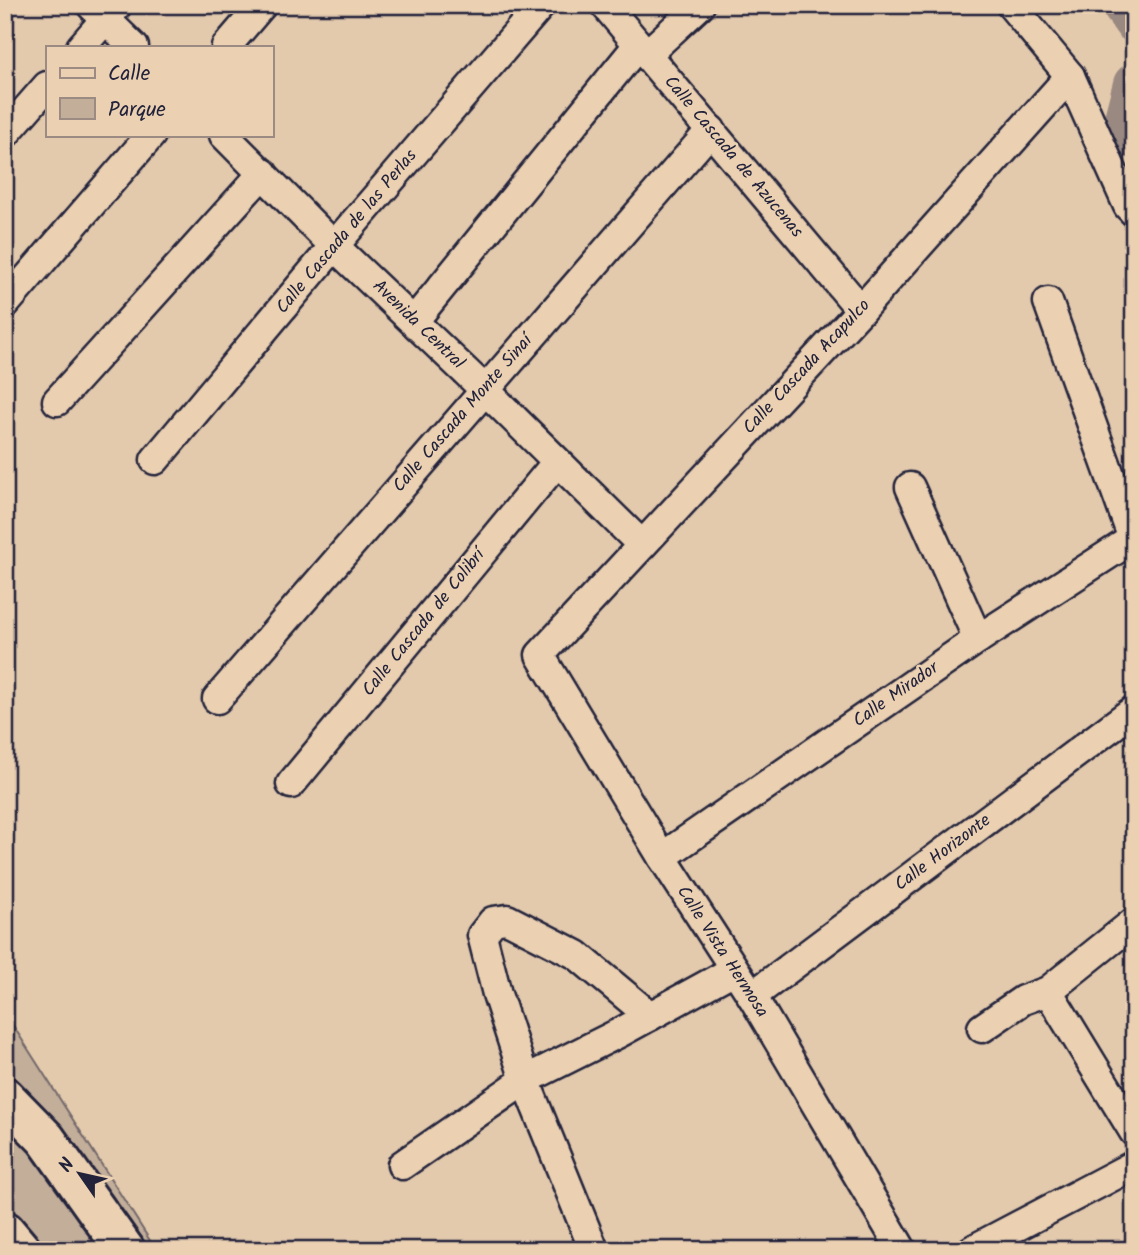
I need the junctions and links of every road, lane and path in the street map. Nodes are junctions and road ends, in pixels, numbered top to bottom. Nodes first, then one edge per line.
1 (262, 5) edge
2 (541, 5) edge
3 (605, 5) edge
4 (700, 5) edge
5 (1011, 5) edge
6 (105, 10) edge
7 (82, 46) edge
8 (133, 46) edge
9 (227, 46) edge
10 (642, 50) junction
11 (1070, 76) junction
12 (46, 87) edge
13 (711, 130) junction
14 (5, 134) edge
15 (151, 136) edge
16 (225, 136) edge
17 (263, 173) junction
18 (1134, 212) edge
19 (334, 246) junction
20 (1048, 302) dead end
21 (5, 304) edge
22 (861, 310) junction
23 (414, 321) junction
24 (484, 389) junction
25 (57, 401) dead end
26 (155, 460) dead end
27 (556, 461) junction
28 (910, 486) dead end
29 (1133, 538) edge
30 (642, 545) junction
31 (978, 639) junction
32 (540, 655) joint
33 (217, 699) dead end
34 (1134, 710) edge
35 (291, 784) dead end
36 (662, 857) junction
37 (1134, 922) edge
38 (734, 970) junction
39 (1048, 991) junction
40 (752, 996) junction
41 (650, 1016) junction
42 (982, 1028) dead end
43 (525, 1080) junction
44 (5, 1097) edge
45 (1134, 1132) edge
46 (402, 1165) dead end
47 (1134, 1165) edge
48 (5, 1231) edge
49 (21, 1250) edge
50 (125, 1250) edge
51 (594, 1250) edge
52 (902, 1250) edge
53 (972, 1250) edge

1 - 9 street
2 - 19 street, Calle Cascada de las Perlas
3 - 10 street, Calle Cascada de Azucenas
4 - 10 street
5 - 11 street
6 - 7 street
6 - 8 street
10 - 13 street, Calle Cascada de Azucenas
10 - 23 street
11 - 18 street
11 - 22 street, Calle Cascada Acapulco
12 - 14 street
13 - 22 street, Calle Cascada de Azucenas
13 - 24 street, Calle Cascada Monte Sinaí
15 - 21 street
16 - 17 street, Avenida Central
17 - 19 street, Avenida Central
17 - 25 street
19 - 23 street, Avenida Central
19 - 26 street, Calle Cascada de las Perlas
20 - 29 street
22 - 30 street, Calle Cascada Acapulco
23 - 24 street, Avenida Central
24 - 27 street, Avenida Central
24 - 33 street, Calle Cascada Monte Sinaí
27 - 30 street, Avenida Central
27 - 35 street, Calle Cascada de Colibrí
28 - 31 street
29 - 31 street, Calle Mirador
30 - 32 street, Calle Cascada Acapulco
31 - 36 street, Calle Mirador
32 - 36 street, Calle Vista Hermosa
34 - 40 street, Calle Horizonte
36 - 38 street, Calle Vista Hermosa
37 - 39 street
38 - 40 street, Calle Vista Hermosa
38 - 41 street
39 - 42 street
39 - 45 street
40 - 52 street, Calle Vista Hermosa
41 - 43 street
41 - 43 street
43 - 46 street
43 - 51 street
44 - 50 main road
47 - 53 street
48 - 49 main road

